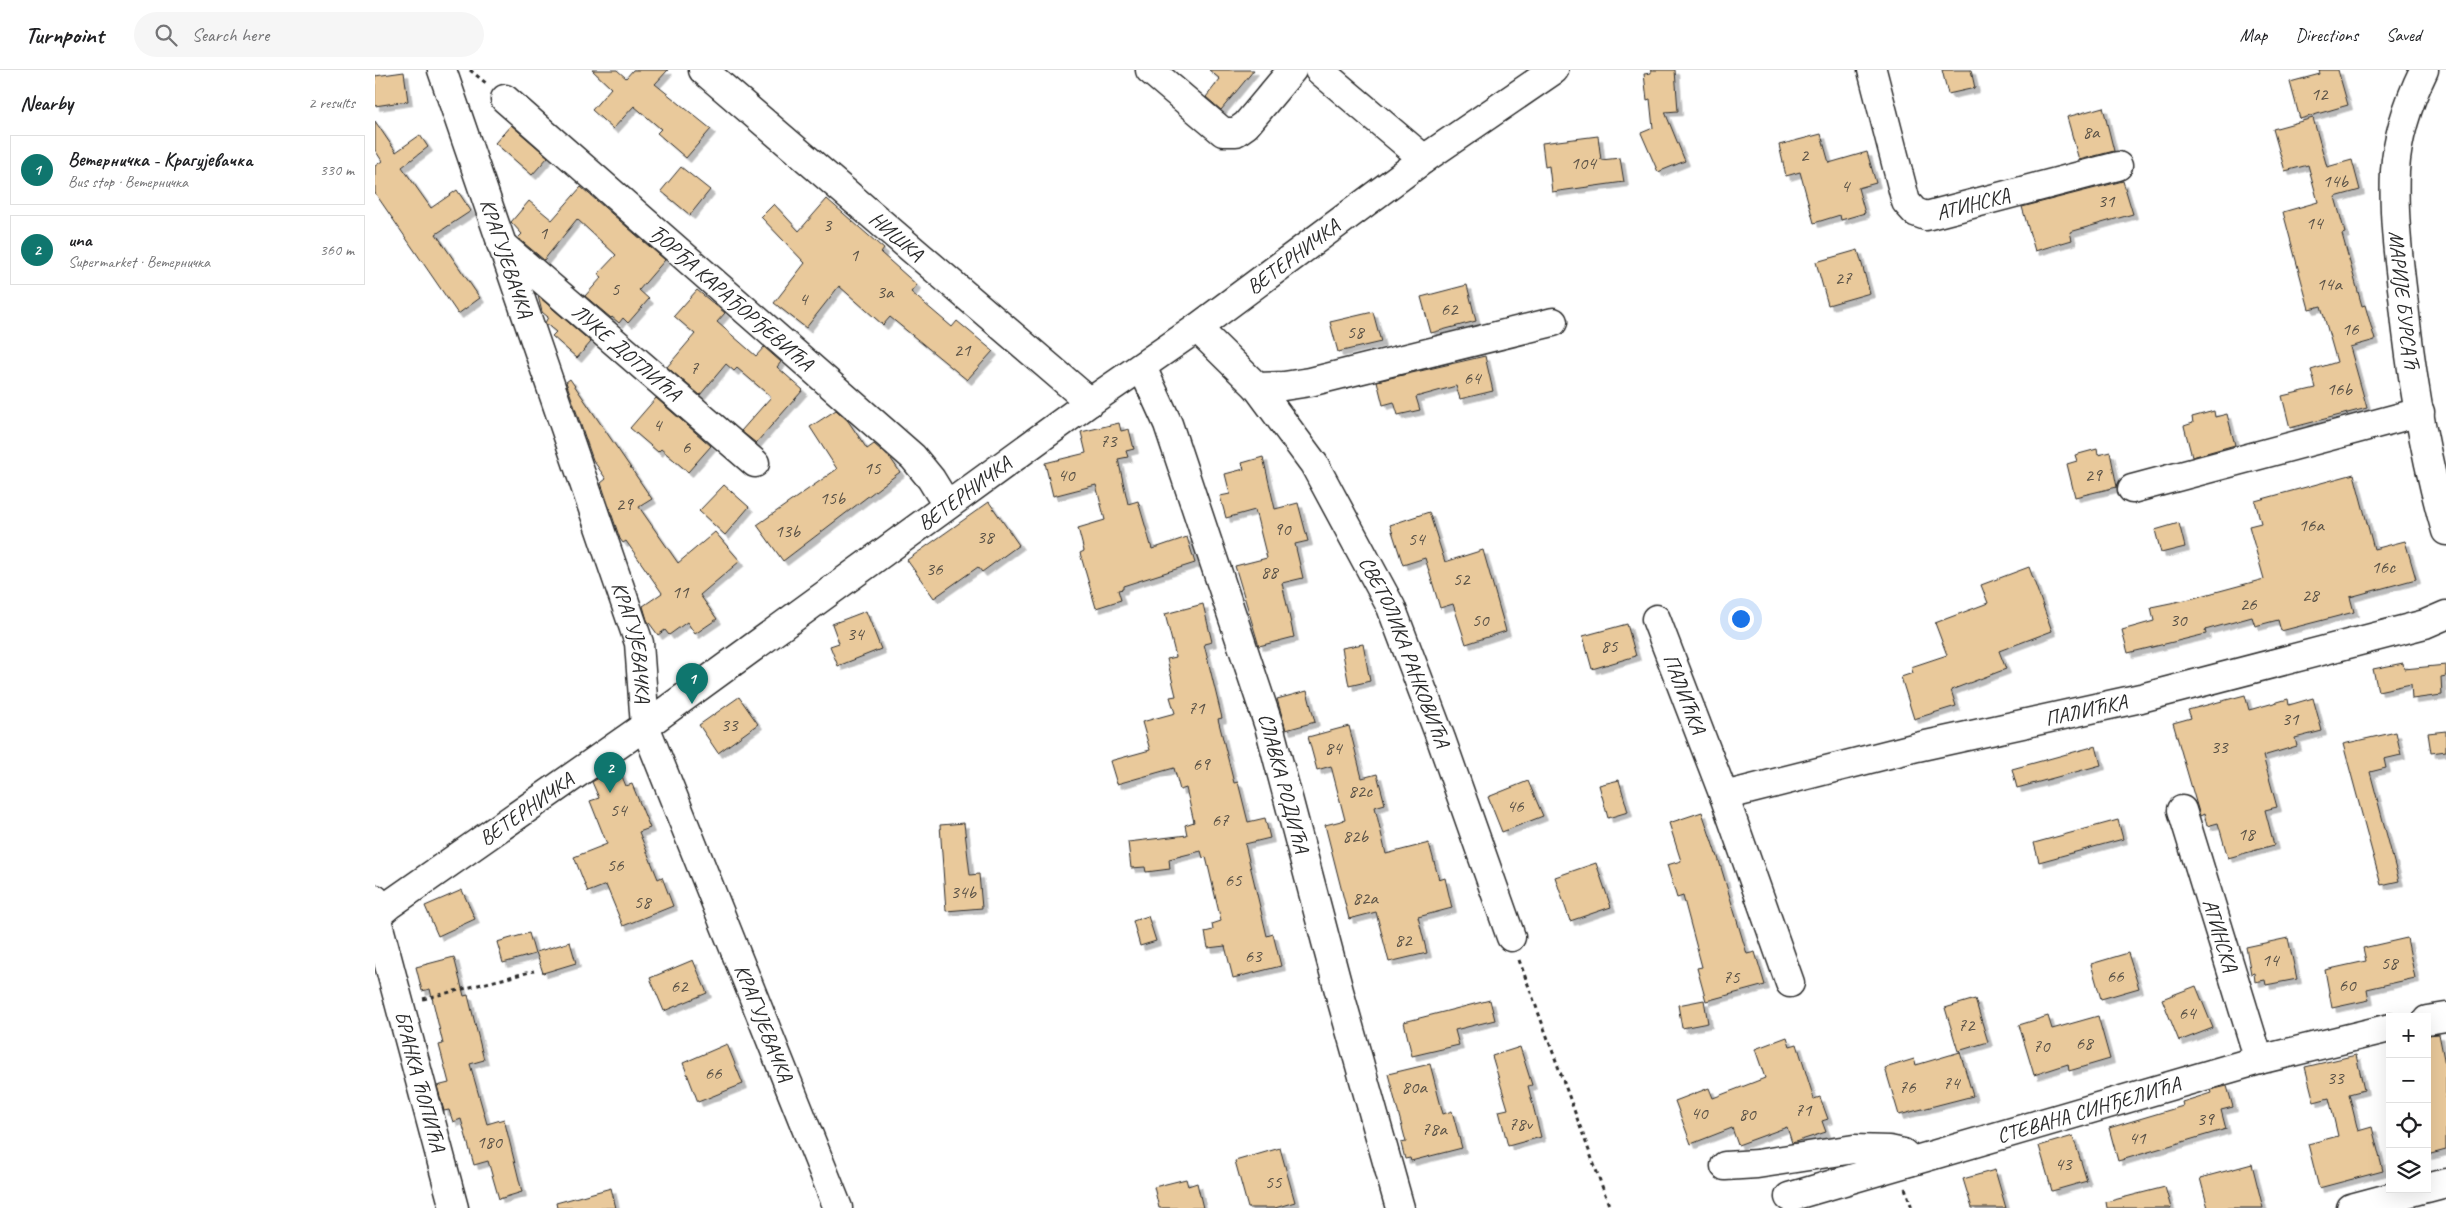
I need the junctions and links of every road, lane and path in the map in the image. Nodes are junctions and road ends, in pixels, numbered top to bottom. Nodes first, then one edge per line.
1 (442, 70) edge
2 (703, 70) edge
3 (1150, 70) edge
4 (1292, 70) edge
5 (1319, 70) edge
6 (1555, 70) edge
7 (1872, 70) edge
8 (2424, 70) edge
9 (505, 98) dead end
10 (1424, 159) junction
11 (2118, 166) dead end
12 (500, 243) junction
13 (1553, 322) dead end
14 (1197, 328) junction
15 (1142, 367) junction
16 (1257, 387) junction
17 (1089, 402) junction
18 (2420, 412) junction
19 (755, 463) dead end
20 (2132, 489) dead end
21 (947, 505) junction
22 (2446, 531) edge
23 (2446, 615) edge
24 (1656, 619) dead end
25 (645, 726) junction
26 (1724, 796) junction
27 (2182, 810) dead end
28 (375, 909) edge
29 (1511, 938) joint
30 (534, 971) dead end
31 (1791, 983) dead end
32 (400, 1005) junction
33 (2446, 1017) edge
34 (2431, 1019) edge
35 (2386, 1029) edge
36 (2259, 1060) junction
37 (1912, 1161) junction
38 (1725, 1166) dead end
39 (2446, 1183) edge
40 (2431, 1187) edge
41 (2407, 1193) edge
42 (1789, 1197) dead end
43 (454, 1208) edge
44 (837, 1208) edge
45 (1400, 1208) edge
46 (1610, 1208) edge
47 (2351, 1208) edge

1 - 12 street, КРАГУЈЕВАЧКА
2 - 17 street, НИШКА
3 - 4 street
5 - 10 street
6 - 10 street, ВЕТЕРНИЧКА
7 - 11 street, АТИНСКА
8 - 18 street, МАРИЈЕ БУРСАЋ
9 - 21 street, ЂОРЂА КАРАЂОРЂЕВИЋА
10 - 14 street, ВЕТЕРНИЧКА
12 - 19 street, ЛУКЕ ДОТЛИЋА
12 - 25 street, КРАГУЈЕВАЧКА
13 - 16 street
14 - 15 street, ВЕТЕРНИЧКА
14 - 16 street, СВЕТОЛИКА РАНКОВИЋА
15 - 17 street, ВЕТЕРНИЧКА
15 - 45 street, СЛАВКА РОДИЋА
16 - 29 street, СВЕТОЛИКА РАНКОВИЋА
17 - 21 street, ВЕТЕРНИЧКА
18 - 20 street
18 - 22 street, МАРИЈЕ БУРСАЋ
21 - 25 street, ВЕТЕРНИЧКА
23 - 26 street, ПАЛИЋКА
24 - 26 street, ПАЛИЋКА
25 - 28 street, ВЕТЕРНИЧКА
25 - 44 street, КРАГУЈЕВАЧКА
26 - 31 street, ПАЛИЋКА
27 - 36 street, АТИНСКА
28 - 32 street, БРАНКА ЋОПИЋА
29 - 46 path
30 - 32 path
32 - 43 street, БРАНКА ЋОПИЋА
33 - 34 street
35 - 36 street, СТЕВАНА СИНЂЕЛИЋА
36 - 37 street, СТЕВАНА СИНЂЕЛИЋА
37 - 38 street
37 - 42 street, СТЕВАНА СИНЂЕЛИЋА
39 - 40 street
41 - 47 street

